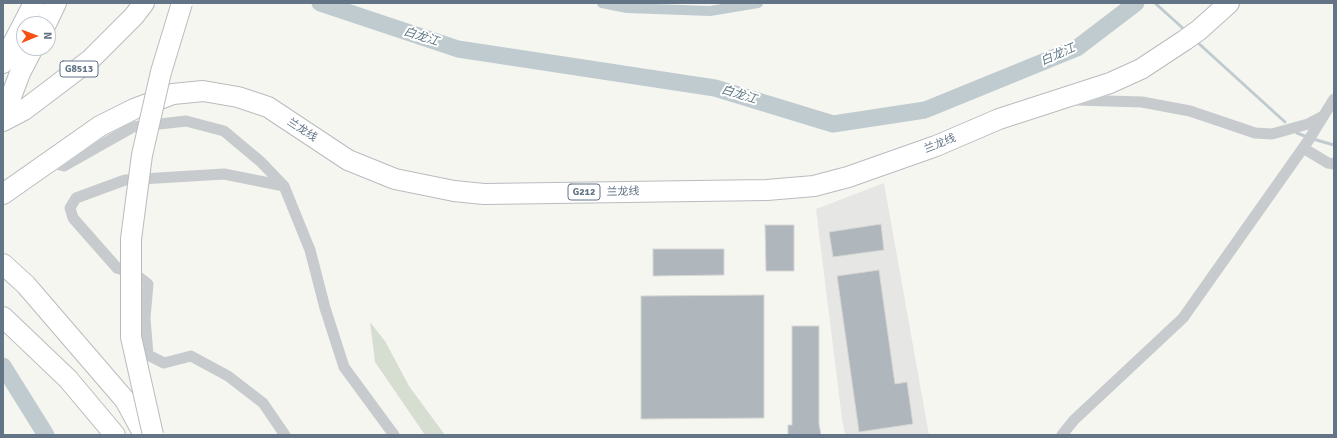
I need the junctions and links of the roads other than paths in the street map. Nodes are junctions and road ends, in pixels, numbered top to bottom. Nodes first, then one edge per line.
1 (34, 3) edge
2 (56, 3) edge
3 (144, 3) edge
4 (182, 3) edge
5 (1229, 3) edge
6 (50, 16) edge
7 (29, 56) edge
8 (3, 63) edge
9 (1060, 99) junction
10 (1334, 99) edge
11 (1324, 116) junction
12 (3, 118) edge
13 (3, 121) edge
14 (1308, 141) junction
15 (48, 161) junction
16 (1334, 164) edge
17 (284, 186) junction
18 (4, 193) edge
19 (3, 264) edge
20 (3, 317) edge
21 (115, 435) edge
22 (144, 435) edge
23 (153, 435) edge
24 (285, 435) edge
25 (394, 435) edge
26 (1062, 435) edge

1 - 8 highway
2 - 6 highway
3 - 13 highway, G8513
4 - 23 highway, bridge
5 - 9 highway, 兰龙线 / G212
7 - 12 highway
9 - 11 street
9 - 15 highway, 兰龙线 / G212
10 - 11 street
11 - 14 street
14 - 16 street
14 - 26 street
15 - 17 street
15 - 18 highway, 兰龙线 / G212
17 - 24 street
17 - 25 street
19 - 22 highway
20 - 21 highway

